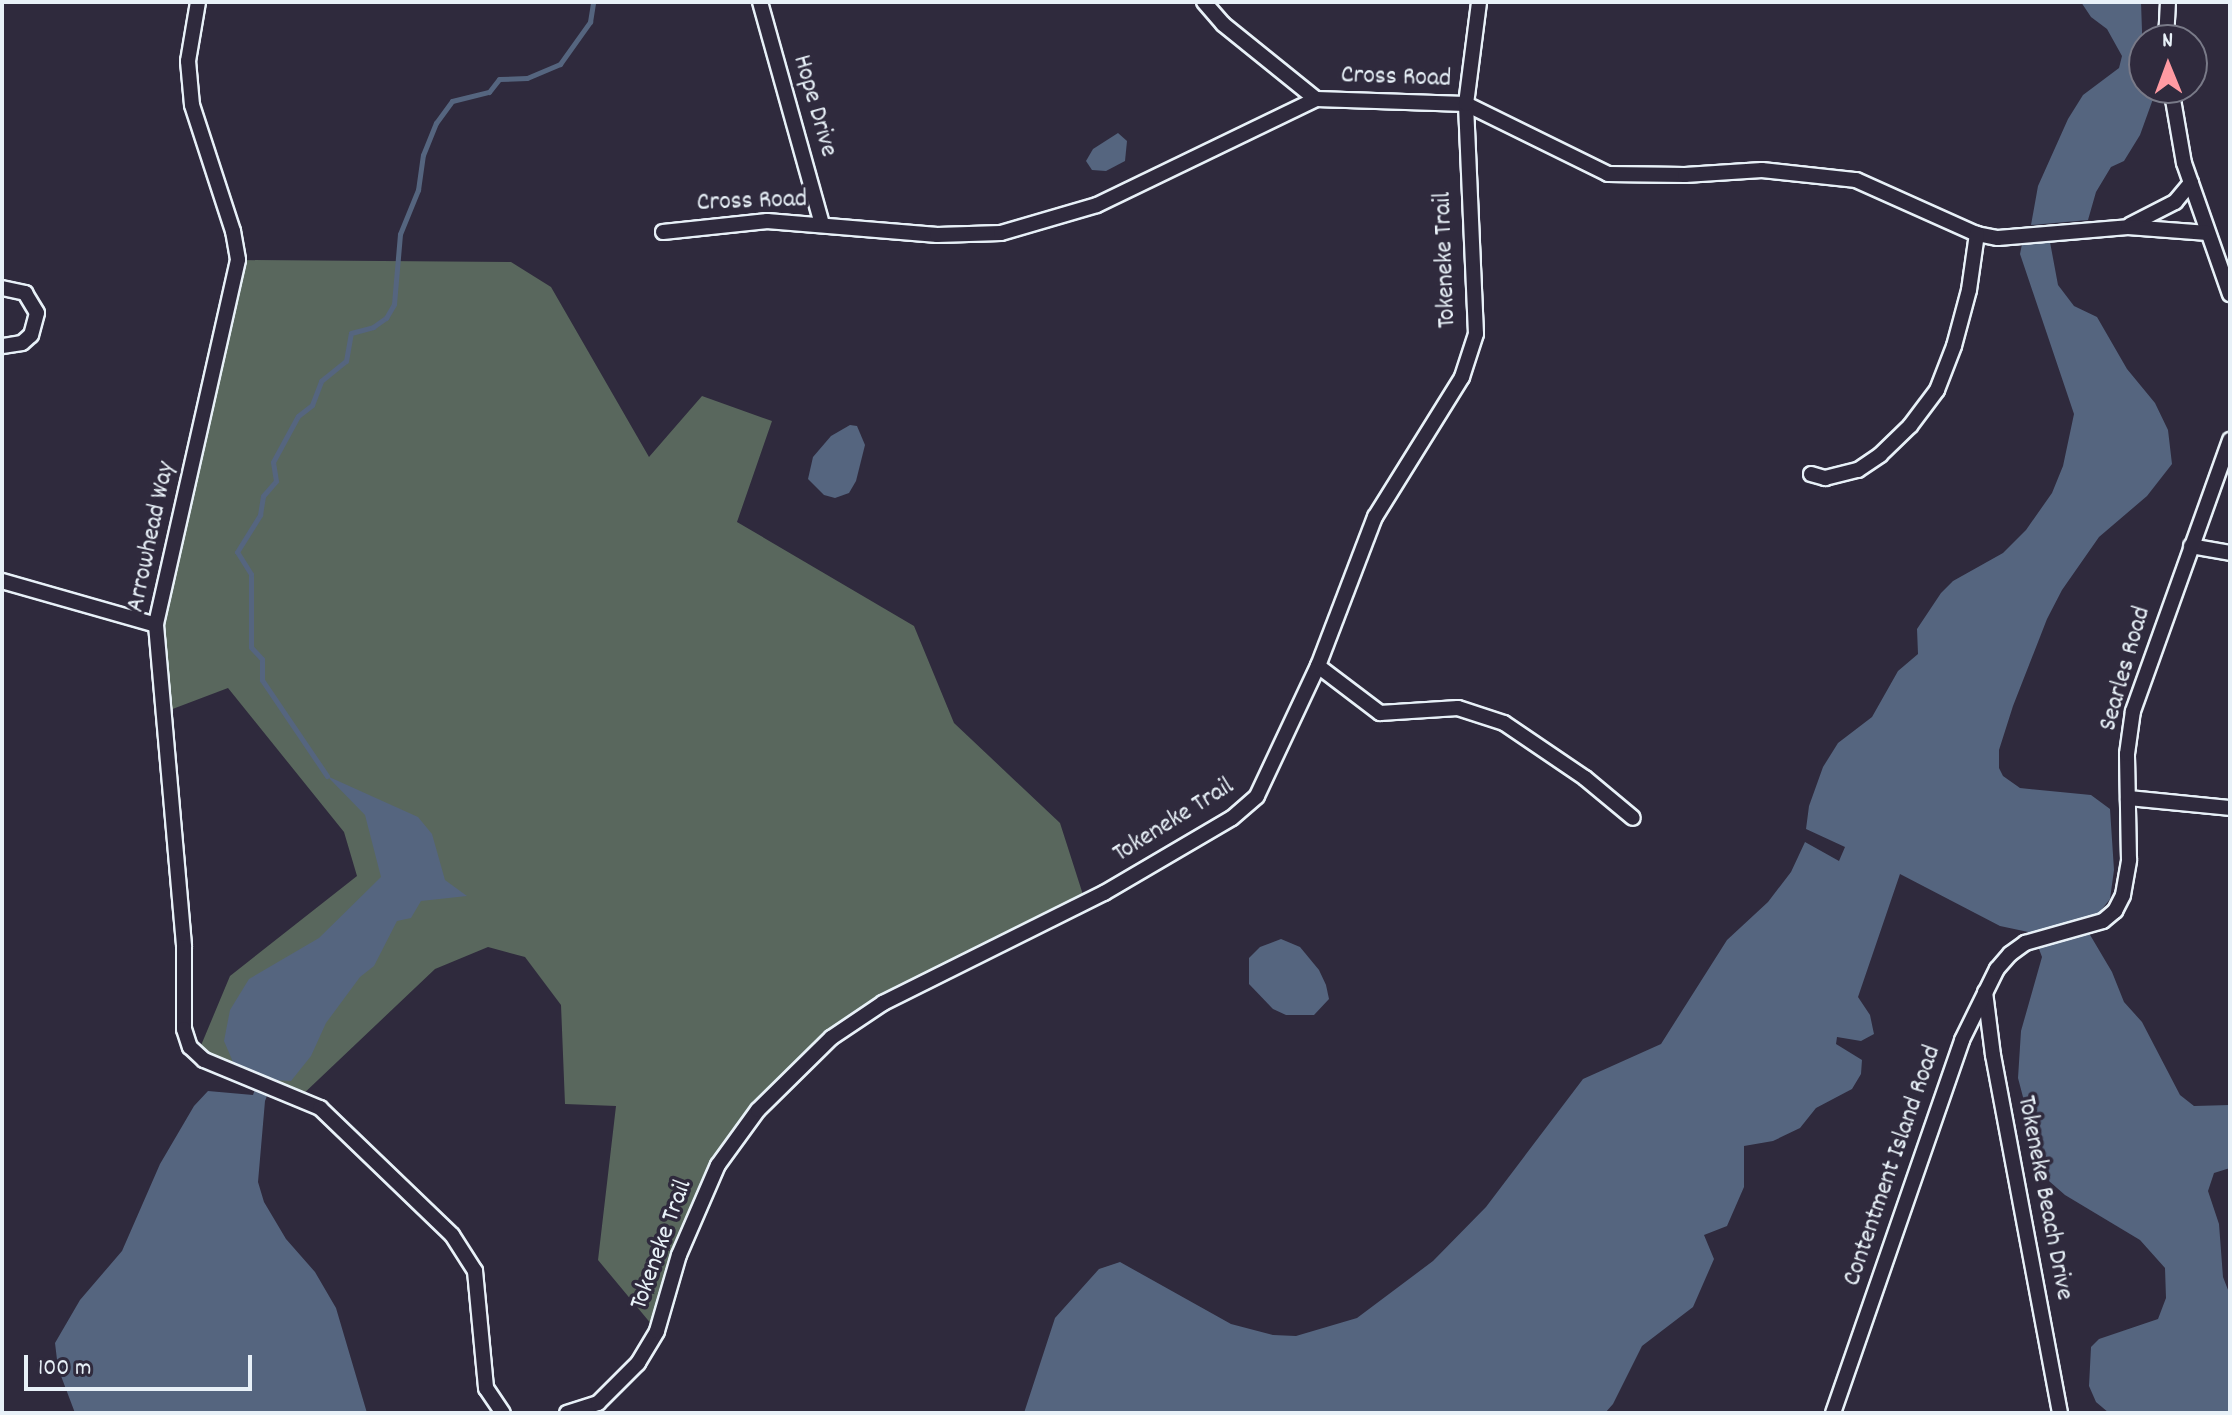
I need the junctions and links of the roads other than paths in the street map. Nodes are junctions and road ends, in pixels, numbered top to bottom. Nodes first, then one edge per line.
1 (198, 2) edge
2 (760, 2) edge
3 (1204, 2) edge
4 (1479, 2) edge
5 (2168, 2) edge
6 (2167, 24) edge
7 (1316, 99) junction
8 (1466, 104) junction
9 (2174, 104) edge
10 (2191, 183) junction
11 (822, 224) junction
12 (2128, 227) junction
13 (663, 232) dead end
14 (2208, 233) junction
15 (1977, 234) junction
16 (2, 288) edge
17 (2230, 294) edge
18 (2, 346) edge
19 (2230, 440) edge
20 (1811, 474) dead end
21 (2191, 546) junction
22 (2230, 553) edge
23 (2, 581) edge
24 (156, 625) junction
25 (1318, 666) junction
26 (2128, 798) junction
27 (2230, 808) edge
28 (1633, 818) dead end
29 (2019, 947) joint
30 (1985, 992) junction
31 (503, 1413) edge
32 (567, 1413) edge
33 (1833, 1413) edge
34 (2060, 1413) edge

1 - 24 street, Arrowhead Way
2 - 11 street, Hope Drive
3 - 7 street
4 - 8 street, Tokeneke Trail
5 - 6 street
7 - 8 street, Cross Road
7 - 11 street, Cross Road
8 - 15 street, Cross Road
8 - 25 street, Tokeneke Trail
9 - 10 street
10 - 12 street, Cross Road
10 - 14 street
11 - 13 street, Cross Road
12 - 14 street, Cross Road
12 - 15 street, Cross Road
14 - 17 street
15 - 20 street
16 - 18 street
19 - 21 street, Searles Road
21 - 22 street
21 - 26 street, Searles Road
23 - 24 street
24 - 31 street, Arrowhead Way
25 - 28 street
25 - 32 street, Tokeneke Trail
26 - 27 street
26 - 29 street, Searles Road
29 - 30 street, Contentment Island Road
30 - 33 street, Contentment Island Road
30 - 34 street, Tokeneke Beach Drive

